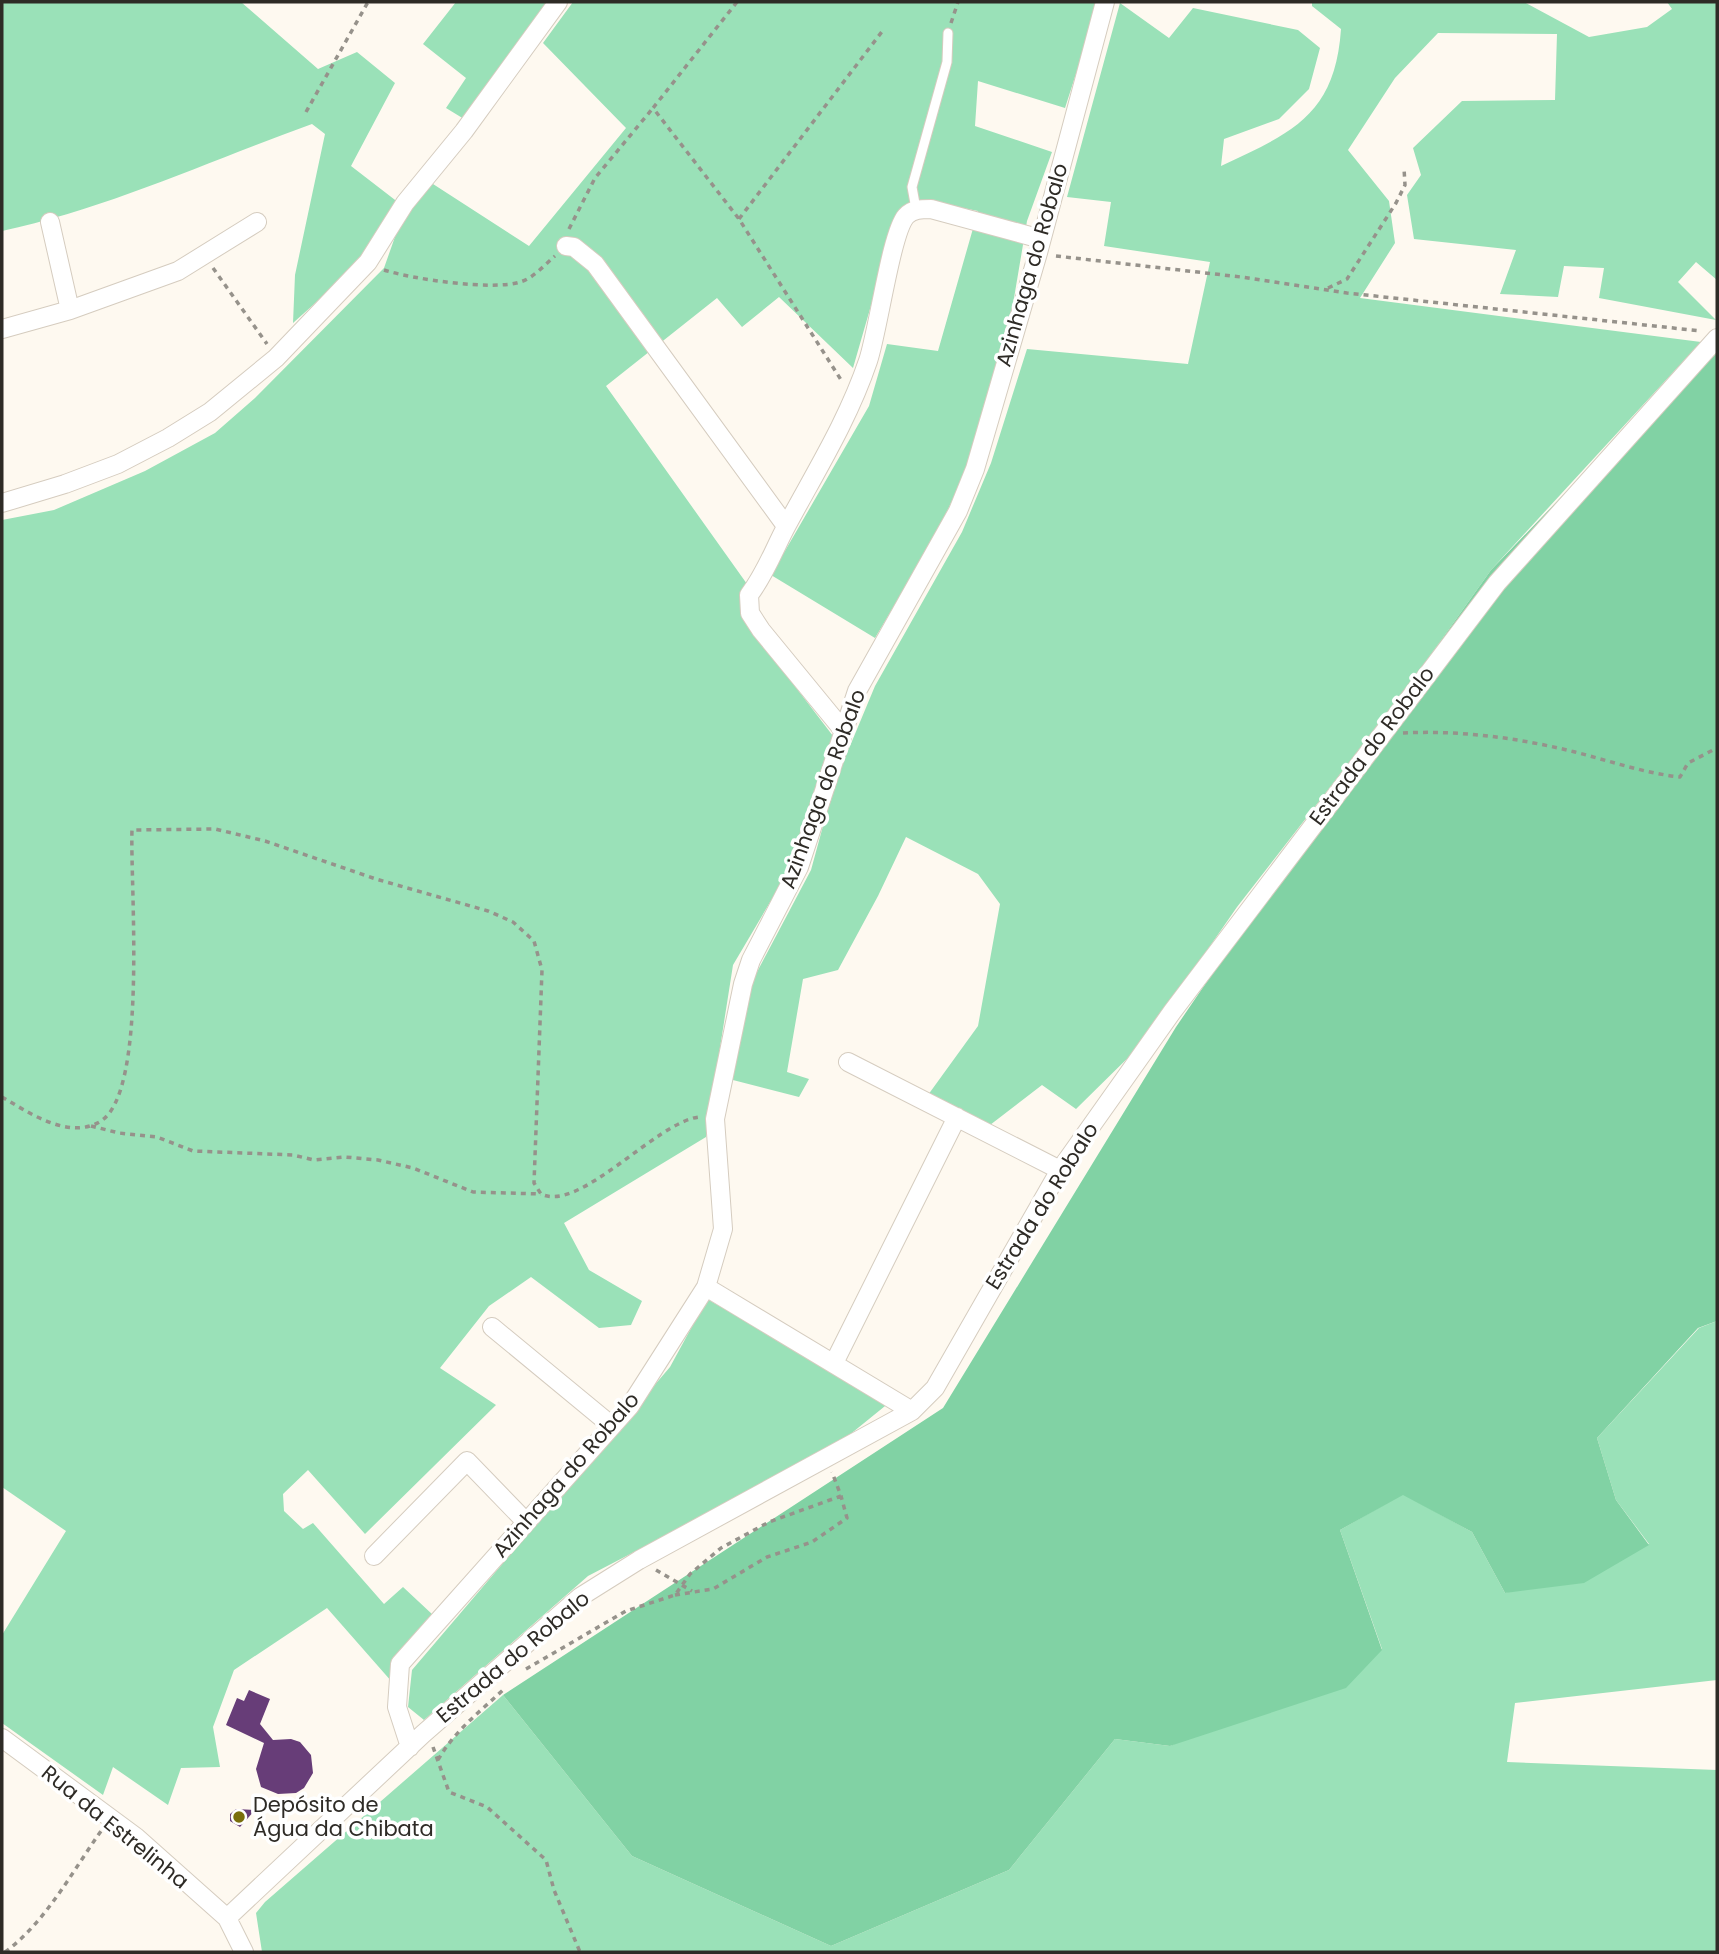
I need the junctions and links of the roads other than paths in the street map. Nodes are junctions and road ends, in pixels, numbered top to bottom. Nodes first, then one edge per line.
1 (558, 2) edge
2 (1105, 2) edge
3 (948, 33) road end
4 (916, 209) junction
5 (50, 222) dead end
6 (257, 222) dead end
7 (566, 246) road end
8 (1039, 246) junction
9 (70, 310) junction
10 (2, 329) edge
11 (1711, 335) edge
12 (2, 502) edge
13 (786, 526) junction
14 (843, 730) junction
15 (848, 1062) dead end
16 (957, 1117) junction
17 (1060, 1170) junction
18 (706, 1287) junction
19 (492, 1327) dead end
20 (834, 1363) junction
21 (912, 1410) junction
22 (612, 1426) junction
23 (526, 1522) junction
24 (374, 1556) dead end
25 (2, 1738) edge
26 (417, 1740) junction
27 (227, 1918) junction
28 (244, 1952) edge

1 - 12 street
2 - 8 street, Azinhaga do Robalo
3 - 4 lane
4 - 8 street
4 - 13 street
5 - 9 street
6 - 9 street
7 - 13 street
8 - 14 street, Azinhaga do Robalo
9 - 10 street
11 - 17 street, Estrada do Robalo
13 - 14 street
14 - 18 street, Azinhaga do Robalo
15 - 16 street
16 - 17 street
16 - 20 street
17 - 21 street, Estrada do Robalo
18 - 20 street
18 - 22 street, Azinhaga do Robalo
19 - 22 street
20 - 21 street
21 - 26 street, Estrada do Robalo
22 - 23 street, Azinhaga do Robalo
23 - 24 street
23 - 26 street, Azinhaga do Robalo
25 - 27 street, Rua da Estrelinha
26 - 27 street, Estrada do Robalo
27 - 28 street

